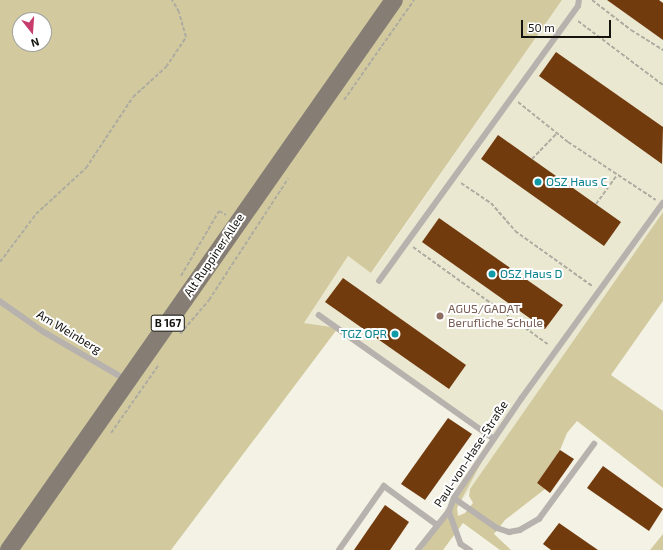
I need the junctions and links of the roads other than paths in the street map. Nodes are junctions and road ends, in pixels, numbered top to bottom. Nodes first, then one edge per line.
1 (394, 0) edge
2 (579, 0) edge
3 (663, 204) edge
4 (379, 281) dead end
5 (0, 300) edge
6 (319, 315) dead end
7 (128, 380) junction
8 (494, 439) junction
9 (594, 444) dead end
10 (454, 498) junction
11 (449, 511) junction
12 (436, 524) junction
13 (9, 550) edge
14 (339, 550) edge
15 (418, 550) edge
16 (470, 550) edge

1 - 7 main road, Alt Ruppiner Allee / B 167
2 - 4 lane
3 - 8 lane, Paul-von-Hase-Straße
5 - 7 lane, Am Weinberg
6 - 8 lane
7 - 13 main road, Alt Ruppiner Allee / B 167
8 - 10 lane, Paul-von-Hase-Straße
9 - 10 lane
10 - 11 lane, Paul-von-Hase-Straße
11 - 12 lane, Paul-von-Hase-Straße
11 - 16 lane
12 - 14 lane
12 - 15 lane, Paul-von-Hase-Straße

